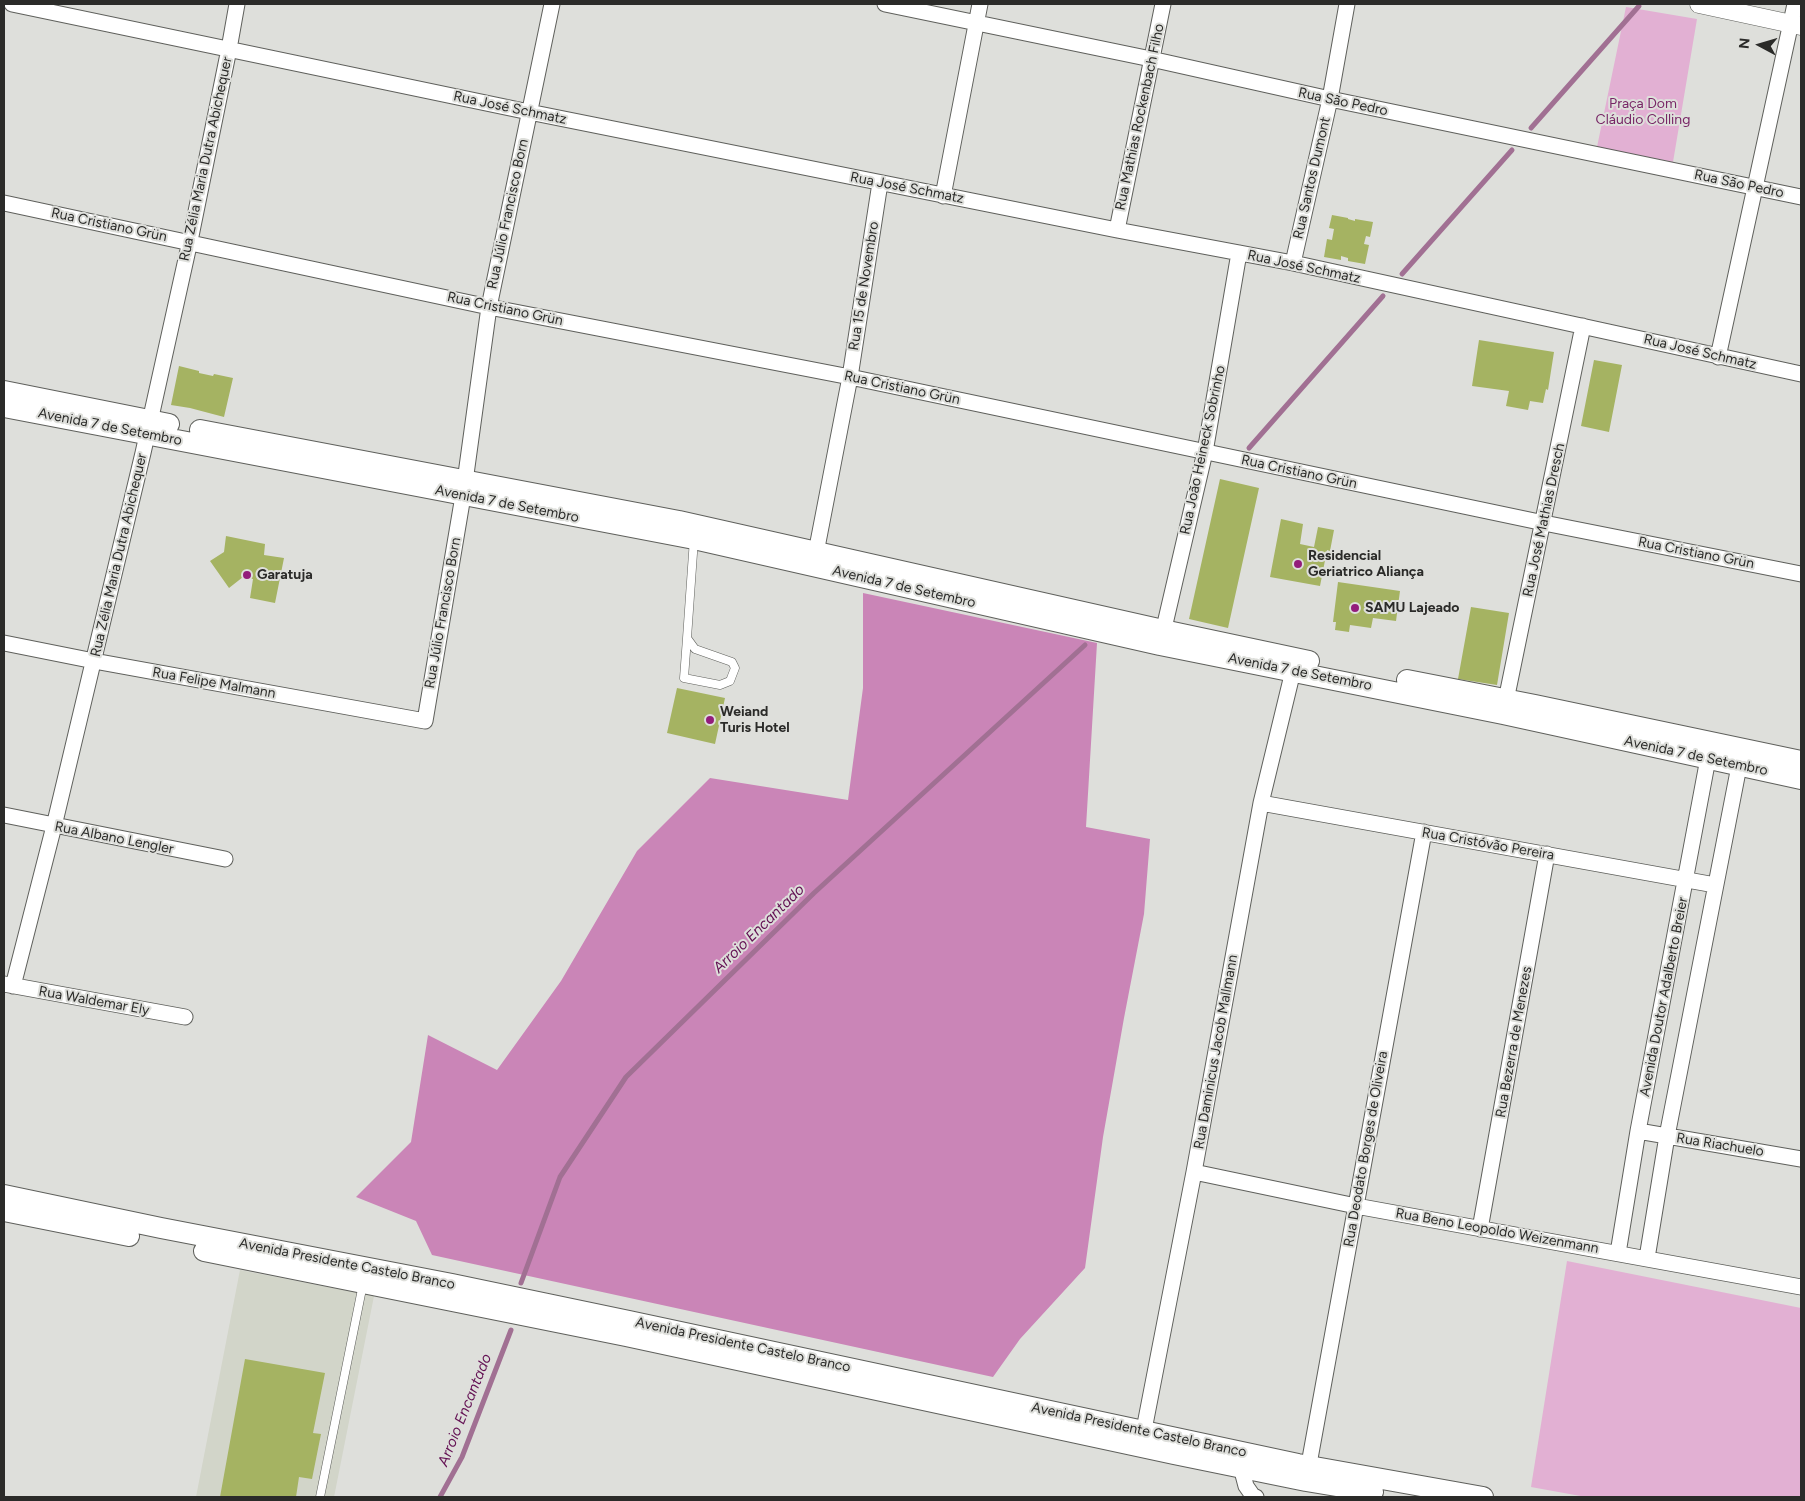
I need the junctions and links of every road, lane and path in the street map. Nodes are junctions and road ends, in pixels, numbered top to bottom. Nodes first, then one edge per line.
1 (12, 4) edge
2 (237, 4) edge
3 (552, 4) edge
4 (884, 4) edge
5 (980, 4) edge
6 (1163, 4) edge
7 (1347, 4) edge
8 (1699, 4) edge
9 (1795, 4) edge
10 (976, 23) junction
11 (1796, 25) edge
12 (229, 49) junction
13 (1151, 59) junction
14 (1330, 100) junction
15 (529, 112) junction
16 (880, 183) junction
17 (1755, 187) junction
18 (943, 196) junction
19 (1801, 197) edge
20 (4, 203) edge
21 (1117, 230) junction
22 (190, 242) junction
23 (1240, 253) junction
24 (1293, 263) junction
25 (489, 307) junction
26 (1583, 326) junction
27 (1718, 356) junction
28 (1801, 374) edge
29 (850, 377) junction
30 (4, 391) edge
31 (4, 407) edge
32 (149, 428) junction
33 (1205, 452) junction
34 (464, 488) junction
35 (1544, 523) junction
36 (695, 532) junction
37 (815, 559) junction
38 (1801, 574) edge
39 (1162, 637) junction
40 (687, 638) junction
41 (4, 643) edge
42 (94, 661) junction
43 (1293, 664) junction
44 (1505, 706) junction
45 (424, 722) joint
46 (1709, 750) junction
47 (1741, 757) junction
48 (1801, 761) edge
49 (1801, 779) edge
50 (1261, 803) junction
51 (4, 815) edge
52 (54, 826) junction
53 (1424, 832) junction
54 (1547, 854) junction
55 (225, 859) dead end
56 (1686, 879) junction
57 (1715, 885) junction
58 (8, 985) edge
59 (185, 1018) dead end
60 (1638, 1131) junction
61 (1667, 1136) junction
62 (1801, 1159) edge
63 (1194, 1172) junction
64 (4, 1195) edge
65 (1356, 1206) junction
66 (4, 1210) edge
67 (1480, 1229) junction
68 (1618, 1253) junction
69 (267, 1256) junction
70 (1647, 1258) junction
71 (366, 1275) junction
72 (1801, 1287) edge
73 (1142, 1439) junction
74 (1241, 1460) junction
75 (1307, 1473) junction
76 (320, 1497) edge
77 (1256, 1497) edge
78 (1407, 1497) edge
79 (1482, 1497) edge

1 - 12 street, Rua José Schmatz
2 - 12 street, Rua Zélia Maria Dutra Abichequer
3 - 15 street, Rua Júlio Francisco Born
4 - 10 street, Rua São Pedro
5 - 10 street
6 - 13 street, Rua Mathias Rockenbach Filho
7 - 14 street, Rua Santos Dumont
8 - 11 street
9 - 11 street
10 - 13 street, Rua São Pedro
10 - 18 street
11 - 17 street
12 - 15 street, Rua José Schmatz
12 - 22 street, Rua Zélia Maria Dutra Abichequer
13 - 14 street, Rua São Pedro
13 - 21 street, Rua Mathias Rockenbach Filho
14 - 17 street, Rua São Pedro
14 - 24 street, Rua Santos Dumont
15 - 16 street, Rua José Schmatz
15 - 25 street, Rua Júlio Francisco Born
16 - 18 street, Rua José Schmatz
16 - 29 street, Rua 15 de Novembro
17 - 19 street, Rua São Pedro
17 - 27 street
18 - 21 street, Rua José Schmatz
20 - 22 street, Rua Cristiano Grün
21 - 23 street, Rua José Schmatz
22 - 25 street, Rua Cristiano Grün
22 - 32 street, Rua Zélia Maria Dutra Abichequer
23 - 24 street, Rua José Schmatz
23 - 33 street, Rua João Heineck Sobrinho
24 - 26 street, Rua José Schmatz
25 - 29 street, Rua Cristiano Grün
25 - 34 street, Rua Júlio Francisco Born
26 - 27 street, Rua José Schmatz
26 - 35 street, Rua José Mathias Dresch
27 - 28 street, Rua José Schmatz
29 - 33 street, Rua Cristiano Grün
29 - 37 street, Rua 15 de Novembro
30 - 32 main road, Avenida 7 de Setembro
31 - 32 main road, Avenida 7 de Setembro
32 - 34 main road, Avenida 7 de Setembro
32 - 42 street, Rua Zélia Maria Dutra Abichequer
33 - 35 street, Rua Cristiano Grün
33 - 39 street, Rua João Heineck Sobrinho
34 - 36 main road, Avenida 7 de Setembro
34 - 45 street, Rua Júlio Francisco Born
35 - 38 street, Rua Cristiano Grün
35 - 44 street, Rua José Mathias Dresch
36 - 37 main road, Avenida 7 de Setembro
36 - 40 lane
37 - 39 main road, Avenida 7 de Setembro
39 - 43 main road, Avenida 7 de Setembro
40 - 40 lane
41 - 42 street, Rua Felipe Malmann
42 - 45 street, Rua Felipe Malmann
42 - 52 street, Rua Zélia Maria Dutra Abichequer
43 - 44 main road, Avenida 7 de Setembro
43 - 50 street, Rua Daminicus Jacob Mallmann
44 - 46 main road, Avenida 7 de Setembro
46 - 47 main road, Avenida 7 de Setembro
46 - 56 street, Avenida Doutor Adalberto Breier
47 - 48 main road, Avenida 7 de Setembro
47 - 49 main road, Avenida 7 de Setembro
47 - 57 street, Avenida Doutor Adalberto Breier
50 - 53 street, Rua Cristóvão Pereira
50 - 63 street, Rua Daminicus Jacob Mallmann
51 - 52 street, Rua Albano Lengler
52 - 55 street, Rua Albano Lengler
52 - 58 street, Rua Zélia Maria Dutra Abichequer
53 - 54 street, Rua Cristóvão Pereira
53 - 65 street, Rua Deodato Borges de Oliveira
54 - 56 street, Rua Cristóvão Pereira
54 - 67 street, Rua Bezerra de Menezes
56 - 57 street, Rua Cristóvão Pereira
56 - 60 street, Avenida Doutor Adalberto Breier
57 - 61 street, Avenida Doutor Adalberto Breier
58 - 59 street, Rua Waldemar Ely
60 - 61 street, Rua Riachuelo
60 - 68 street, Avenida Doutor Adalberto Breier
61 - 62 street, Rua Riachuelo
61 - 70 street, Avenida Doutor Adalberto Breier
63 - 65 street, Rua Beno Leopoldo Weizenmann
63 - 73 street, Rua Daminicus Jacob Mallmann
64 - 69 main road, Avenida Presidente Castelo Branco
65 - 67 street, Rua Beno Leopoldo Weizenmann
65 - 75 street, Rua Deodato Borges de Oliveira
66 - 69 main road, Avenida Presidente Castelo Branco
67 - 68 street, Rua Beno Leopoldo Weizenmann
68 - 70 street, Rua Beno Leopoldo Weizenmann
69 - 71 main road, Avenida Presidente Castelo Branco
70 - 72 street, Rua Beno Leopoldo Weizenmann
71 - 73 main road, Avenida Presidente Castelo Branco
71 - 76 lane
73 - 74 main road, Avenida Presidente Castelo Branco
74 - 75 main road, Avenida Presidente Castelo Branco
74 - 77 street
75 - 78 main road, Avenida Presidente Castelo Branco
75 - 79 main road, Avenida Presidente Castelo Branco

